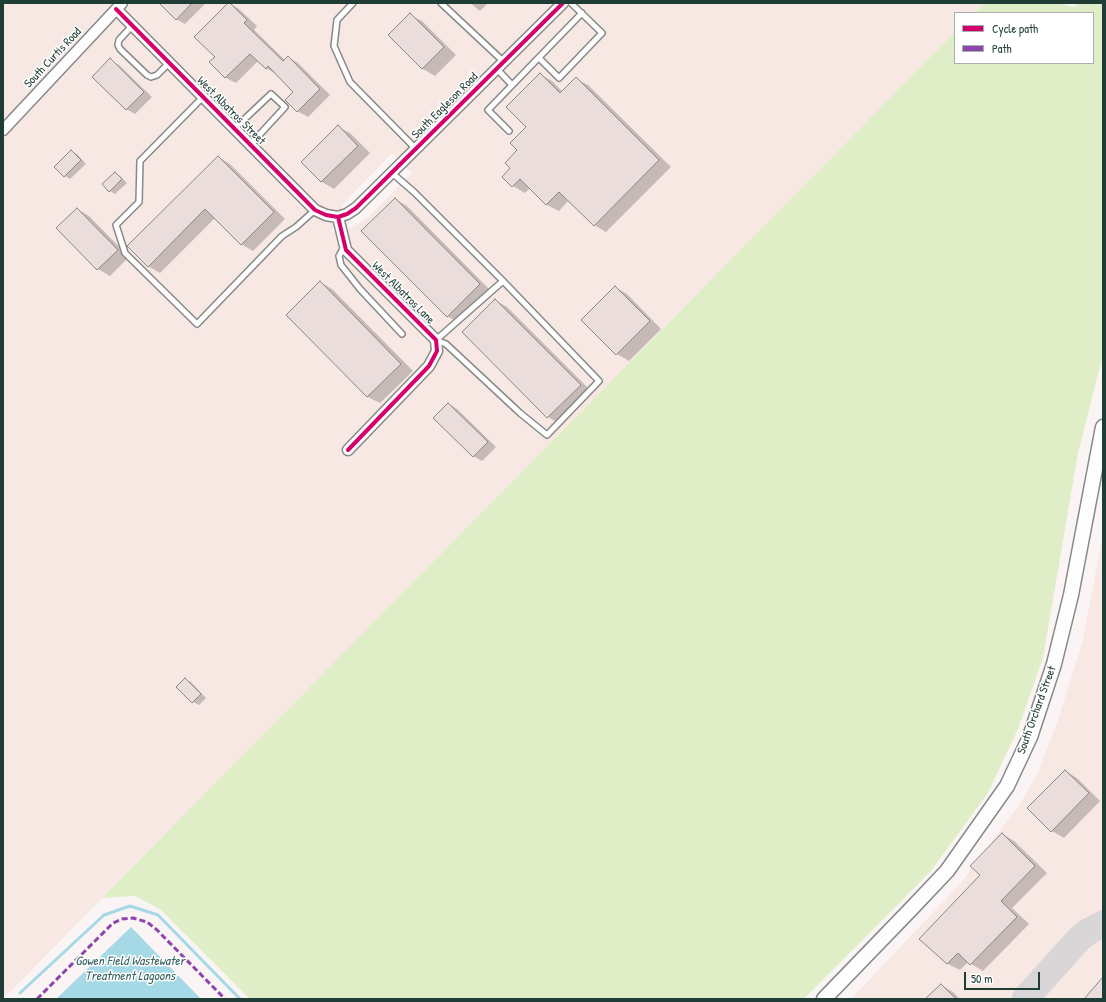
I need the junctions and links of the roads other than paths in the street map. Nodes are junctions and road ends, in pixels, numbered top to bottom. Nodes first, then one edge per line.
1 (354, 3) edge
2 (441, 3) edge
3 (563, 3) edge
4 (571, 3) edge
5 (119, 6) edge
6 (582, 14) junction
7 (132, 26) junction
8 (538, 58) junction
9 (169, 63) junction
10 (500, 65) junction
11 (512, 85) junction
12 (203, 97) junction
13 (234, 129) junction
14 (3, 130) edge
15 (509, 132) dead end
16 (250, 145) junction
17 (416, 149) junction
18 (392, 173) junction
19 (315, 210) junction
20 (338, 217) junction
21 (344, 246) junction
22 (503, 281) junction
23 (402, 334) dead end
24 (436, 340) junction
25 (1102, 436) edge
26 (348, 450) dead end
27 (824, 999) edge

1 - 17 lane
2 - 10 lane
3 - 10 street, South Eagleson Road
4 - 6 lane
5 - 7 street, West Albatros Street
5 - 14 street, South Curtis Road
6 - 8 lane
6 - 8 lane
7 - 9 street, West Albatros Street
7 - 9 lane
8 - 11 lane
9 - 12 street, West Albatros Street
10 - 11 lane
10 - 17 street, South Eagleson Road
11 - 15 lane
12 - 13 street, West Albatros Street
12 - 19 lane
13 - 16 street, West Albatros Street
13 - 16 lane
16 - 19 street, West Albatros Street
17 - 18 street, South Eagleson Road
18 - 20 street, South Eagleson Road
18 - 22 lane
19 - 20 street, West Albatros Street
20 - 21 street, West Albatros Lane
21 - 23 lane
21 - 24 street, West Albatros Lane
22 - 24 lane
22 - 24 lane
24 - 26 street, West Albatros Lane
25 - 27 main road, South Orchard Street

